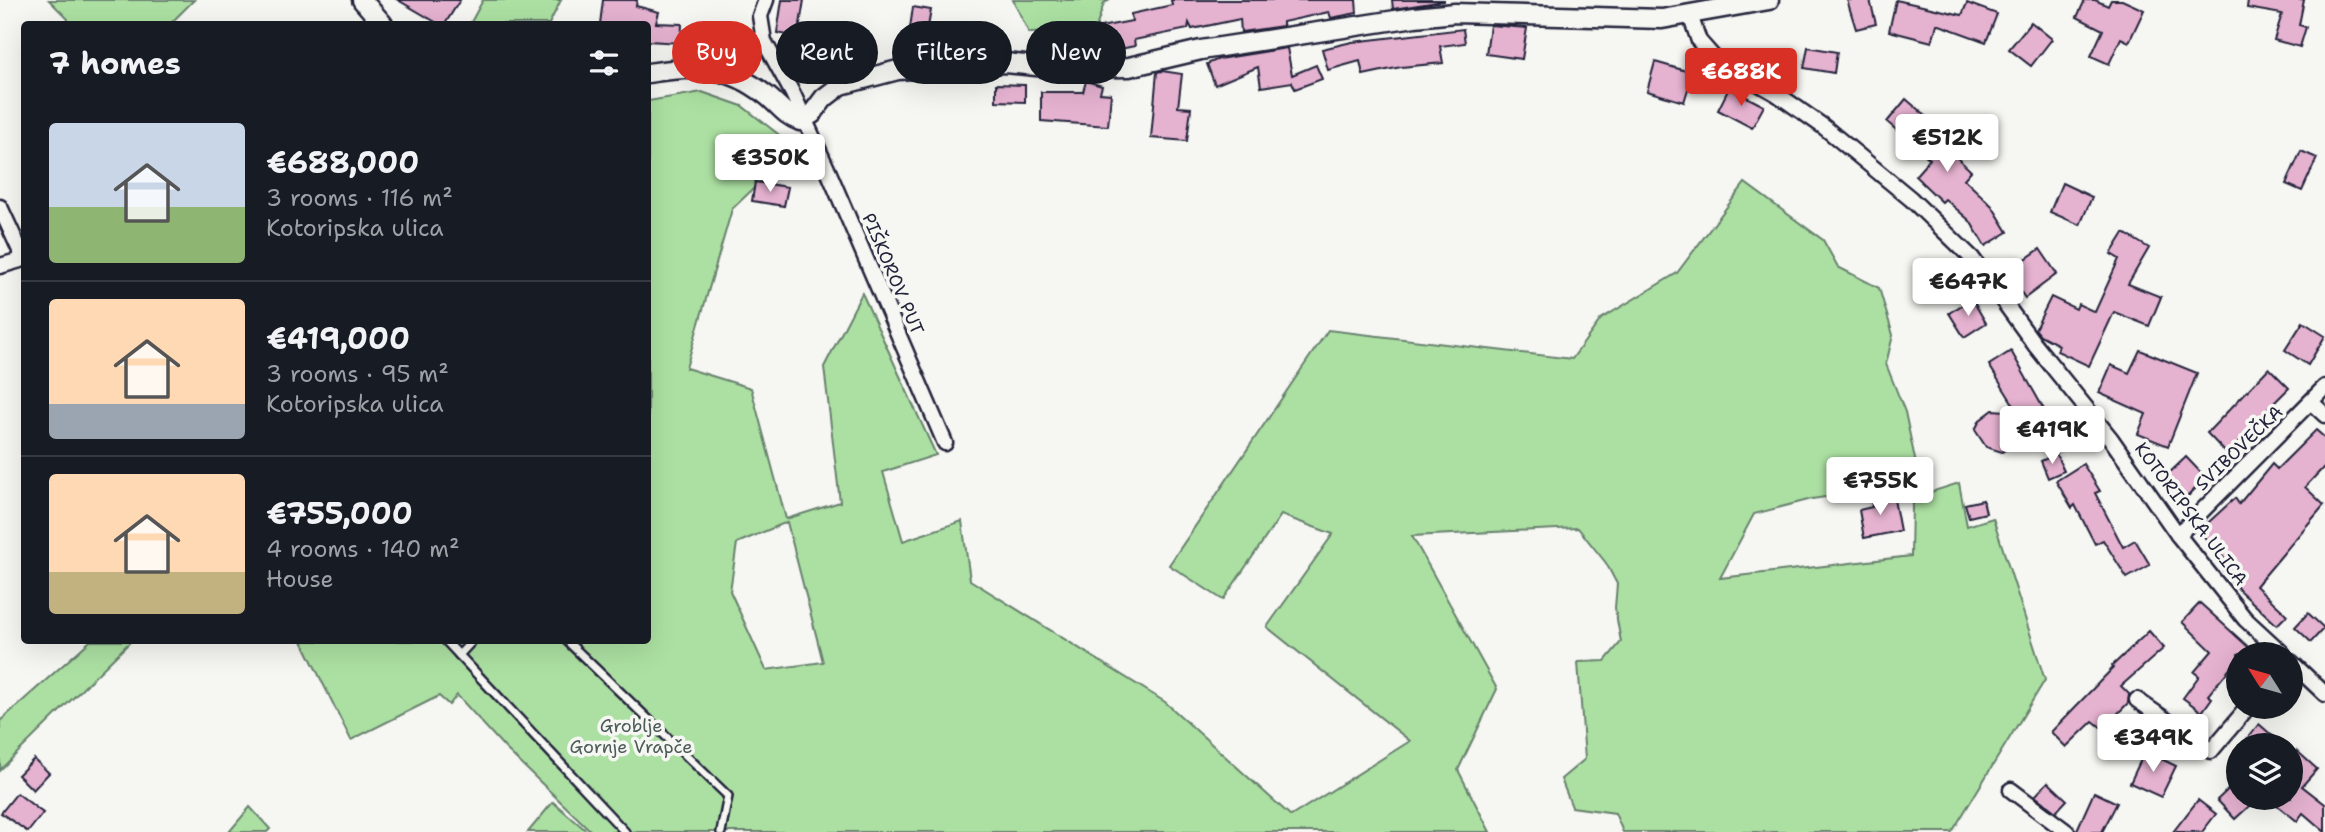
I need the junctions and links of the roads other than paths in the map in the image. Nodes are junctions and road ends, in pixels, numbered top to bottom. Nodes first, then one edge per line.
1 (362, 0) edge
2 (766, 0) edge
3 (1769, 0) edge
4 (1690, 15) junction
5 (380, 21) edge
6 (651, 72) edge
7 (805, 120) junction
8 (0, 207) edge
9 (21, 252) edge
10 (21, 260) edge
11 (0, 265) edge
12 (2325, 387) edge
13 (2312, 403) junction
14 (2325, 415) edge
15 (945, 443) dead end
16 (2178, 535) junction
17 (2270, 642) edge
18 (449, 644) edge
19 (469, 644) edge
20 (570, 644) edge
21 (459, 655) junction
22 (2303, 673) edge
23 (2325, 694) edge
24 (2137, 700) dead end
25 (2238, 719) edge
26 (2011, 790) dead end
27 (625, 832) edge
28 (721, 832) edge
29 (2067, 832) edge

1 - 5 street
2 - 7 street, PIŠKOROV PUT
3 - 4 street
4 - 7 street
4 - 16 street, KOTORIPSKA ULICA
6 - 7 street
7 - 15 street, PIŠKOROV PUT
8 - 9 street
10 - 11 street
12 - 13 street, SVIBOVEČKA
13 - 14 street
13 - 16 street, SVIBOVEČKA
16 - 17 street, KOTORIPSKA ULICA
18 - 21 lane
19 - 21 lane
20 - 28 lane
21 - 27 lane
22 - 23 street
24 - 25 street
26 - 29 street

